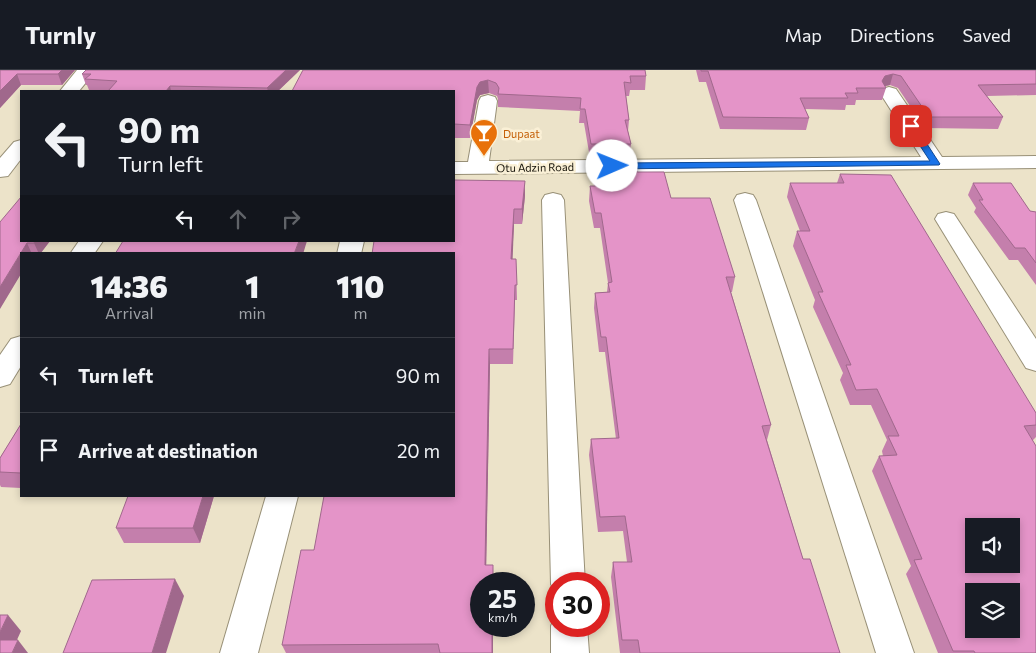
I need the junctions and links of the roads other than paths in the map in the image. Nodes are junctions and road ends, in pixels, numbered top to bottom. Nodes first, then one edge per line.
1 (87, 70) edge
2 (70, 90) edge
3 (889, 93) dead end
4 (488, 101) dead end
5 (20, 148) edge
6 (1036, 162) edge
7 (936, 164) junction
8 (8, 168) edge
9 (455, 168) edge
10 (477, 168) junction
11 (553, 200) dead end
12 (745, 200) dead end
13 (946, 218) dead end
14 (20, 347) edge
15 (1036, 361) edge
16 (0, 377) edge
17 (282, 497) edge
18 (568, 572) edge
19 (569, 637) edge
20 (239, 653) edge
21 (570, 653) edge
22 (895, 653) edge

1 - 2 street
3 - 7 street
4 - 10 street
5 - 8 street
6 - 7 street, Otu Adzin Road
7 - 10 street, Otu Adzin Road
9 - 10 street, Otu Adzin Road
11 - 18 street
12 - 22 street
13 - 15 street
14 - 16 street
17 - 20 street
19 - 21 street

